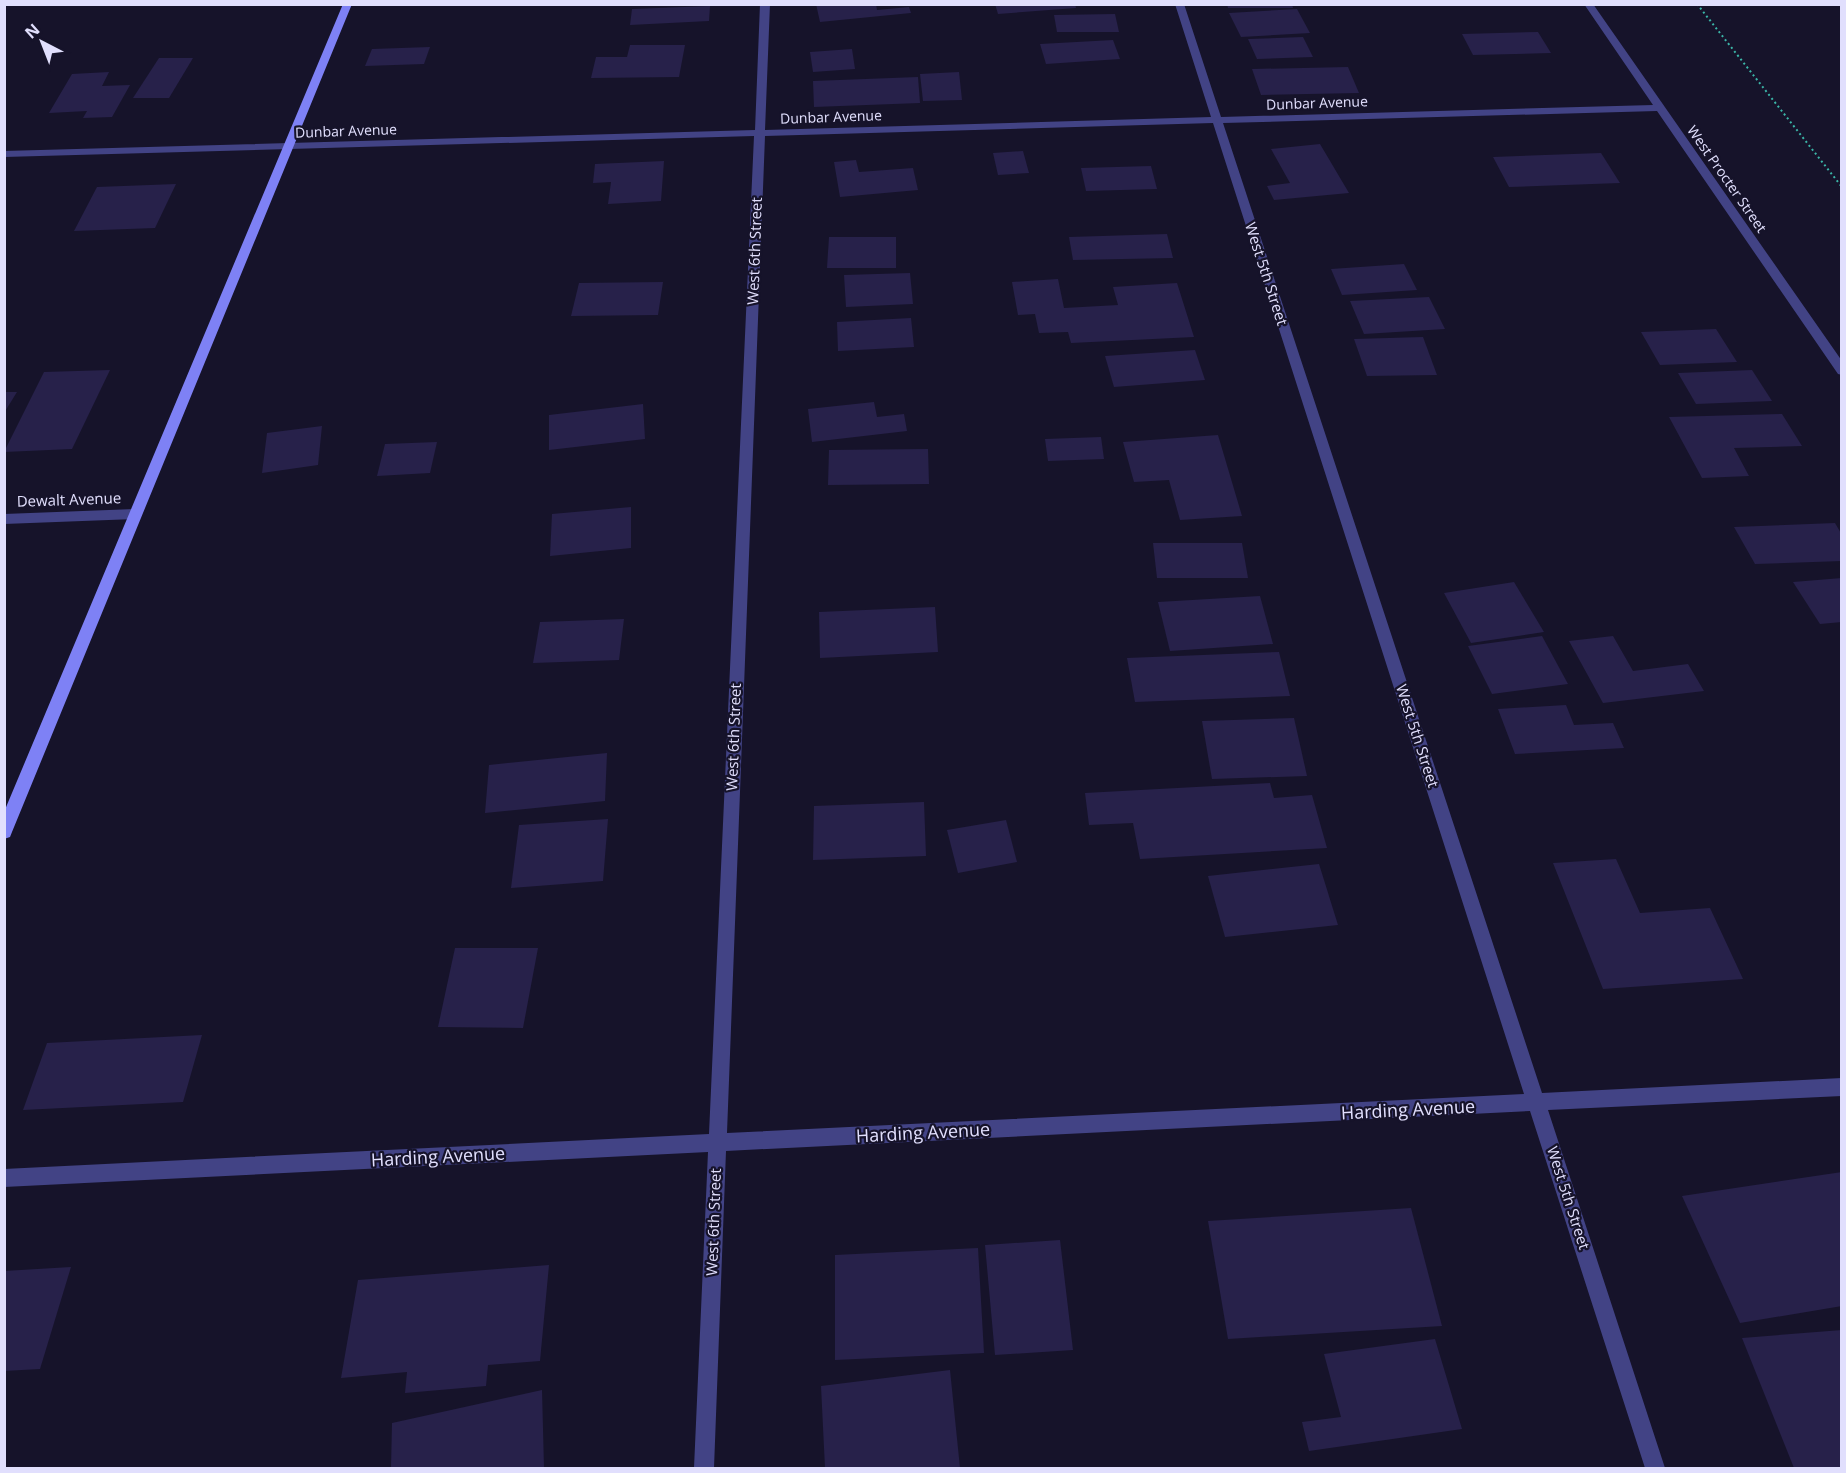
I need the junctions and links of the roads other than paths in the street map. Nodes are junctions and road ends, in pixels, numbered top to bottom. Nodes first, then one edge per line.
1 (348, 4) edge
2 (765, 4) edge
3 (1179, 4) edge
4 (1588, 4) edge
5 (1659, 108) junction
6 (1216, 120) junction
7 (760, 133) junction
8 (288, 146) junction
9 (4, 154) edge
10 (1842, 371) edge
11 (135, 514) junction
12 (4, 519) edge
13 (4, 832) edge
14 (1842, 1087) edge
15 (1537, 1103) junction
16 (717, 1143) junction
17 (4, 1178) edge
18 (704, 1468) edge
19 (1655, 1468) edge

1 - 8 main road
2 - 7 street, West 6th Street
3 - 6 street, West 5th Street
4 - 5 street, West Procter Street
5 - 6 street, Dunbar Avenue
5 - 10 street, West Procter Street
6 - 7 street, Dunbar Avenue
6 - 15 street, West 5th Street
7 - 8 street, Dunbar Avenue
7 - 16 street, West 6th Street
8 - 9 street, Dunbar Avenue
8 - 11 main road
11 - 12 street, Dewalt Avenue
11 - 13 main road
14 - 15 street, Harding Avenue
15 - 16 street, Harding Avenue
15 - 19 street, West 5th Street
16 - 17 street, Harding Avenue
16 - 18 street, West 6th Street

